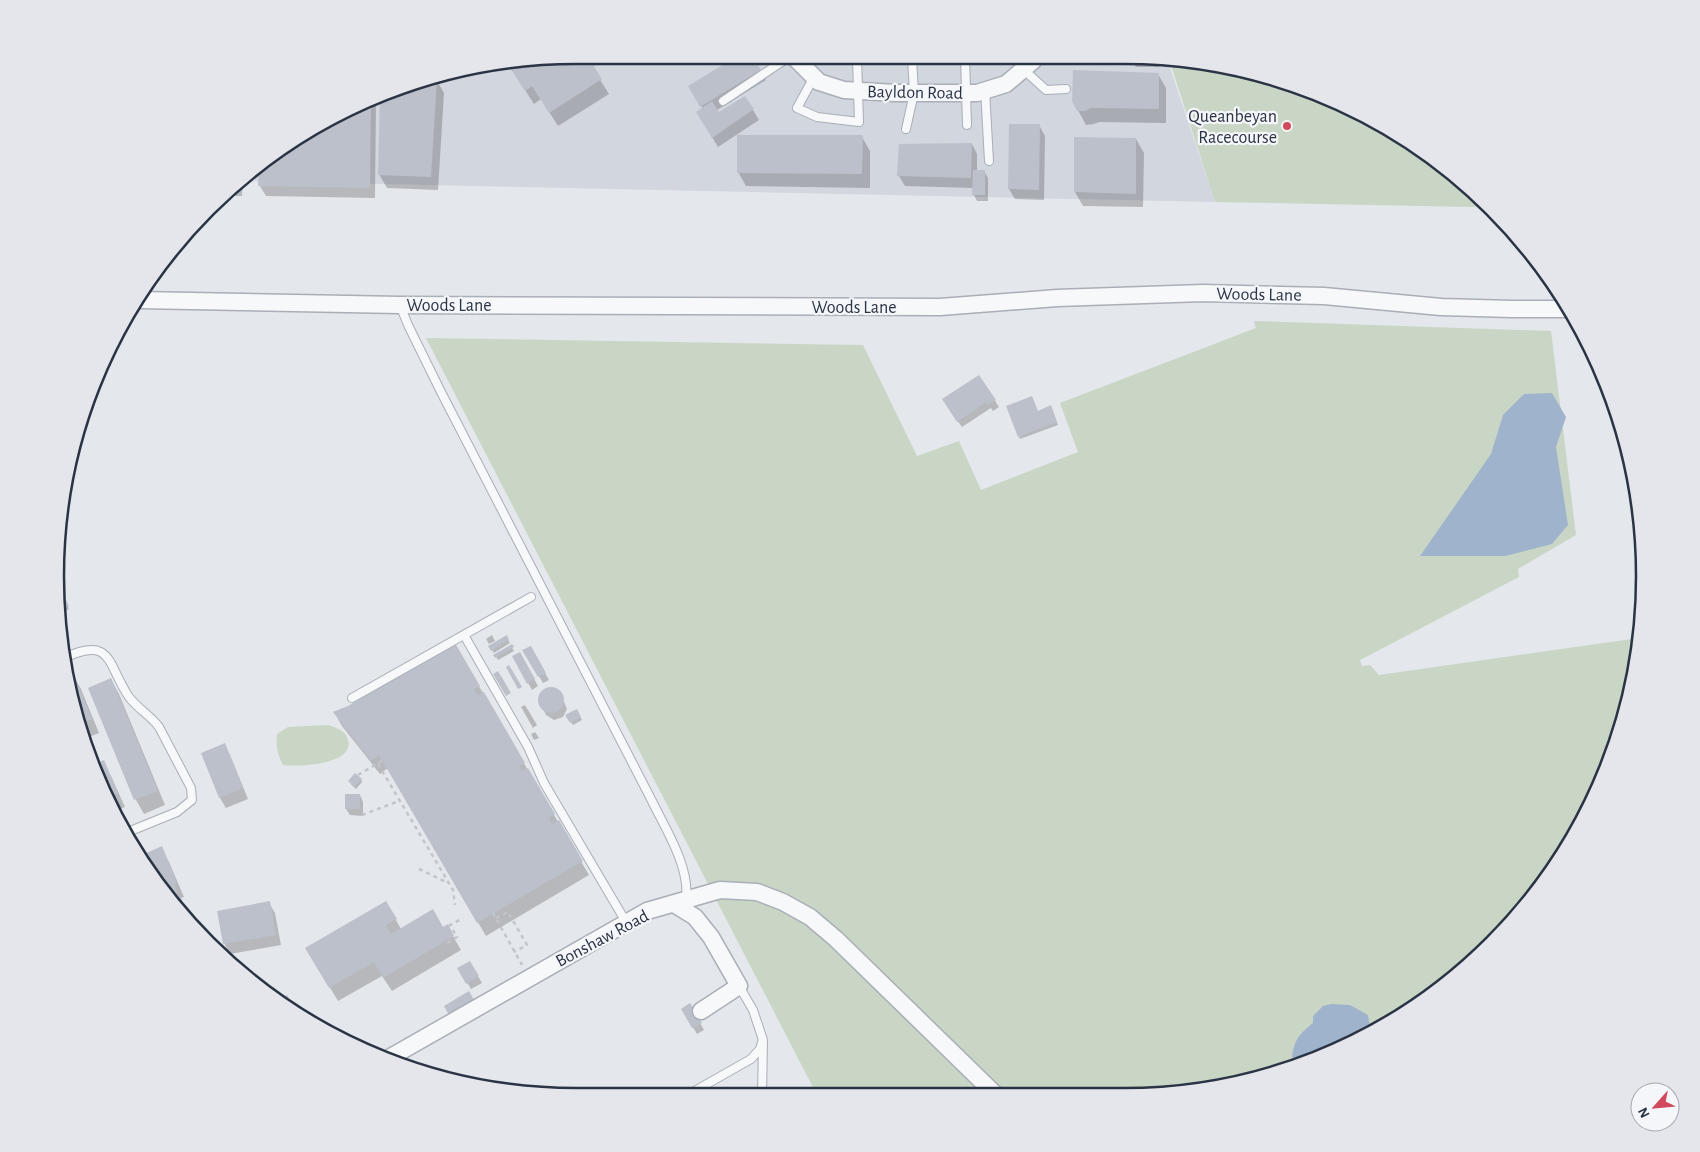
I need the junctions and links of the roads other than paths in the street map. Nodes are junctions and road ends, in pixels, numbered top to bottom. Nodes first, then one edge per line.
1 (780, 64) edge
2 (801, 64) edge
3 (857, 64) edge
4 (912, 64) edge
5 (965, 64) edge
6 (1030, 64) edge
7 (1024, 69) junction
8 (814, 77) junction
9 (1066, 89) dead end
10 (985, 90) junction
11 (858, 91) junction
12 (914, 93) junction
13 (965, 93) junction
14 (723, 101) dead end
15 (968, 125) dead end
16 (906, 129) dead end
17 (989, 161) dead end
18 (144, 300) edge
19 (400, 305) junction
20 (1561, 308) edge
21 (531, 597) dead end
22 (464, 635) junction
23 (70, 656) edge
24 (352, 698) dead end
25 (131, 831) edge
26 (680, 902) junction
27 (626, 922) junction
28 (739, 986) junction
29 (701, 1011) dead end
30 (763, 1040) junction
31 (395, 1055) edge
32 (700, 1088) edge
33 (762, 1088) edge
34 (989, 1088) edge

1 - 14 lane
2 - 8 street, Bayldon Road
3 - 11 lane
4 - 12 lane
5 - 13 lane
6 - 7 street, Bayldon Road
7 - 9 lane
7 - 10 street, Bayldon Road
8 - 11 street, Bayldon Road
8 - 11 lane
10 - 13 street, Bayldon Road
10 - 17 lane
11 - 12 street, Bayldon Road
12 - 13 street, Bayldon Road
12 - 16 lane
13 - 15 lane
18 - 19 street, Woods Lane
19 - 20 street, Woods Lane
19 - 26 lane
21 - 22 lane
22 - 24 lane
22 - 27 lane
23 - 25 lane
26 - 27 street, Bonshaw Road
26 - 28 street
26 - 34 street, Bonshaw Road
27 - 31 street, Bonshaw Road
28 - 29 street
28 - 30 lane
30 - 32 lane
30 - 33 lane

